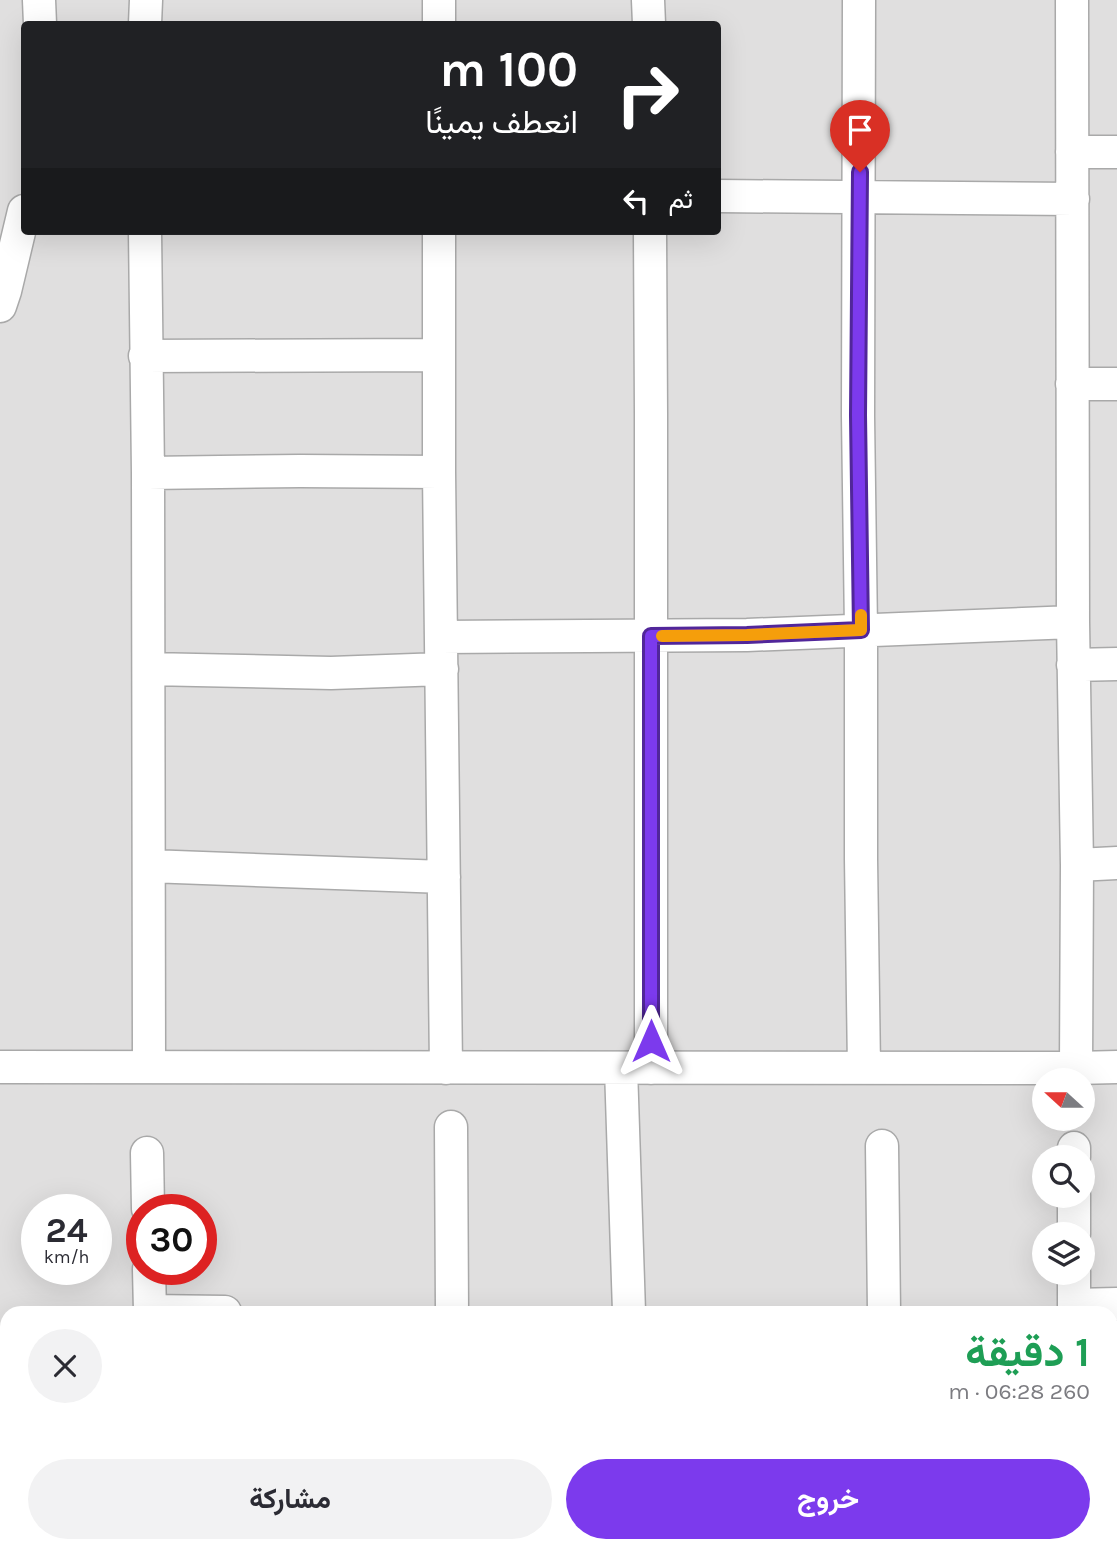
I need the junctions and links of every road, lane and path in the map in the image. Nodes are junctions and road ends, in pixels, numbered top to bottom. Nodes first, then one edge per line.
1 (38, 0) edge
2 (146, 0) edge
3 (439, 0) edge
4 (648, 0) edge
5 (859, 0) edge
6 (1072, 0) edge
7 (40, 21) edge
8 (145, 21) edge
9 (439, 21) edge
10 (649, 21) edge
11 (1072, 152) junction
12 (1117, 152) edge
13 (721, 196) edge
14 (860, 196) junction
15 (1073, 199) junction
16 (21, 224) edge
17 (145, 235) edge
18 (439, 235) edge
19 (650, 235) edge
20 (0, 306) edge
21 (439, 355) junction
22 (145, 356) junction
23 (1072, 384) junction
24 (1117, 384) edge
25 (148, 472) junction
26 (439, 472) junction
27 (1073, 622) junction
28 (861, 630) junction
29 (651, 636) junction
30 (441, 637) junction
31 (1117, 664) edge
32 (1073, 665) junction
33 (149, 669) junction
34 (442, 669) junction
35 (1117, 863) edge
36 (1077, 865) junction
37 (149, 866) junction
38 (444, 877) junction
39 (0, 1067) edge
40 (149, 1067) junction
41 (1117, 1067) edge
42 (446, 1068) junction
43 (636, 1068) junction
44 (864, 1068) junction
45 (1076, 1068) edge
46 (1096, 1068) edge
47 (1032, 1069) edge
48 (452, 1127) dead end
49 (882, 1146) dead end
50 (147, 1153) dead end
51 (148, 1194) edge
52 (149, 1285) edge
53 (1074, 1285) edge
54 (150, 1306) edge
55 (452, 1306) edge
56 (629, 1306) edge
57 (884, 1306) edge
58 (1074, 1306) edge

1 - 7 street
2 - 8 street
3 - 9 street
4 - 10 street
5 - 14 street
6 - 11 street
11 - 12 street
11 - 15 street
13 - 14 street
14 - 15 street
14 - 28 street
15 - 23 street
16 - 20 street
17 - 22 street
18 - 21 street
19 - 29 street
21 - 22 street
21 - 26 street
22 - 25 street
23 - 24 street
23 - 27 street
25 - 26 street
25 - 33 street
26 - 30 street
27 - 28 street
27 - 32 street
28 - 29 street
28 - 44 street
29 - 30 street
29 - 43 street
30 - 34 street
31 - 32 street
32 - 36 street
33 - 34 street
33 - 37 street
34 - 38 street
35 - 36 street
36 - 45 street
37 - 38 street
37 - 40 street
38 - 42 street
39 - 40 street
40 - 42 street
41 - 46 street
42 - 43 street
43 - 44 street
43 - 56 street
44 - 47 street
48 - 55 street
49 - 57 street
50 - 51 street
52 - 54 street
53 - 58 street

